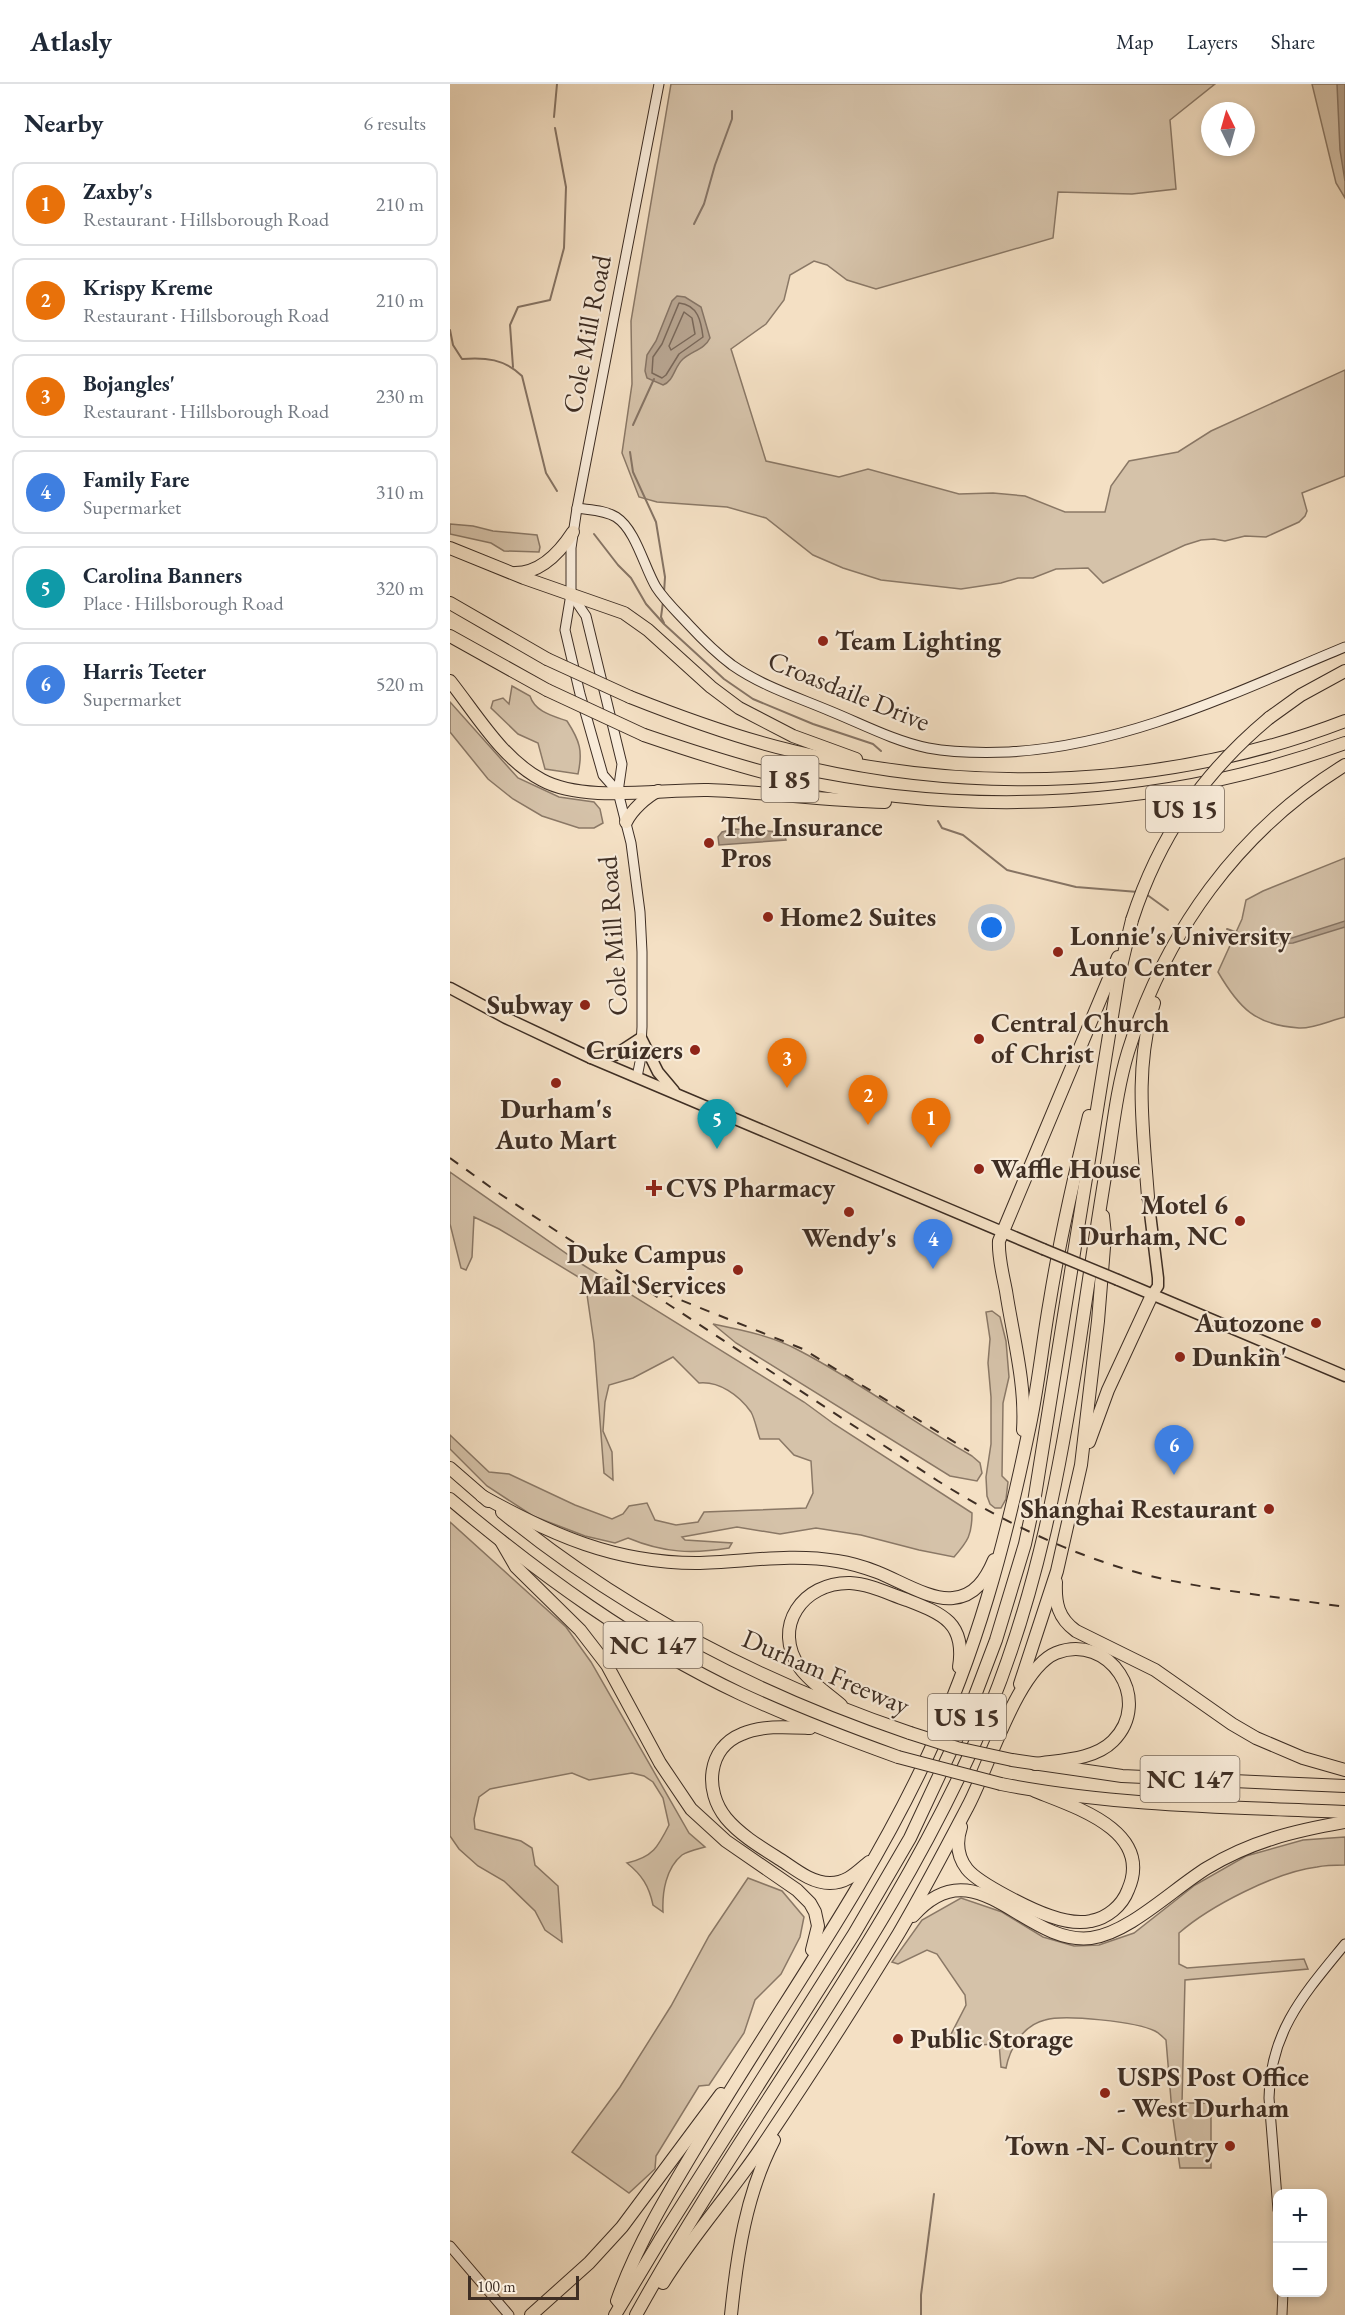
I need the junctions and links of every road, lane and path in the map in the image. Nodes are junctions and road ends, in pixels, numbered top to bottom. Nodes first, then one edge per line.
1 (659, 84) edge
2 (577, 508) junction
3 (573, 532) junction
4 (450, 548) edge
5 (511, 573) junction
6 (571, 594) junction
7 (450, 603) edge
8 (450, 636) edge
9 (1345, 647) edge
10 (1345, 671) edge
11 (450, 681) edge
12 (1345, 721) edge
13 (1345, 743) edge
14 (1345, 765) edge
15 (879, 768) junction
16 (659, 791) junction
17 (618, 792) junction
18 (941, 801) junction
19 (626, 822) junction
20 (1126, 940) junction
21 (1160, 972) junction
22 (450, 988) edge
23 (450, 995) edge
24 (466, 998) junction
25 (641, 1038) junction
26 (1109, 1039) junction
27 (591, 1058) junction
28 (637, 1077) junction
29 (677, 1094) junction
30 (1148, 1197) joint
31 (1101, 1200) junction
32 (1002, 1232) junction
33 (1152, 1295) junction
34 (1345, 1376) edge
35 (1022, 1461) junction
36 (1081, 1465) junction
37 (450, 1468) edge
38 (482, 1496) junction
39 (450, 1499) edge
40 (1006, 1532) junction
41 (501, 1541) junction
42 (1057, 1571) junction
43 (956, 1689) junction
44 (1016, 1697) junction
45 (850, 1712) junction
46 (818, 1728) junction
47 (1035, 1764) junction
48 (1345, 1770) edge
49 (1345, 1786) edge
50 (1035, 1791) junction
51 (967, 1808) junction
52 (1345, 1812) edge
53 (1345, 1822) edge
54 (878, 1852) junction
55 (899, 1933) junction
56 (1345, 1944) edge
57 (807, 1968) junction
58 (747, 2063) junction
59 (795, 2098) junction
60 (1276, 2189) edge
61 (450, 2246) edge
62 (1283, 2297) edge
63 (636, 2314) edge
64 (509, 2315) edge
65 (531, 2315) edge
66 (614, 2315) edge
67 (731, 2315) edge
68 (1282, 2315) edge

1 - 2 street, Cole Mill Road
2 - 3 street, Cole Mill Road
2 - 9 street, Croasdaile Drive
3 - 5 highway
3 - 6 street, Cole Mill Road
4 - 5 highway
5 - 6 highway
6 - 15 highway
6 - 17 street, Cole Mill Road
6 - 17 street, Cole Mill Road
7 - 15 highway, I 85, bridge
8 - 18 highway, I 85, bridge
10 - 20 highway, US 15, bridge
11 - 17 highway
12 - 15 highway, I 85
13 - 18 highway, I 85
14 - 21 highway, US 15
16 - 17 highway
16 - 18 highway
16 - 19 highway
17 - 19 street, Cole Mill Road
19 - 25 street, Cole Mill Road
20 - 26 highway, US 15
20 - 32 highway
21 - 30 highway
21 - 31 highway, US 15
22 - 24 main road
23 - 24 street
24 - 27 main road
25 - 27 main road
25 - 28 street, Cole Mill Road
25 - 29 main road
26 - 35 highway
26 - 66 highway, US 15
27 - 28 main road
28 - 29 main road
29 - 32 main road
30 - 33 main road
31 - 36 highway
31 - 63 highway, US 15
32 - 33 main road, bridge
32 - 35 highway
33 - 34 main road
33 - 36 highway
35 - 40 highway
36 - 42 highway
37 - 38 highway, Durham Freeway / NC 147
38 - 40 highway
38 - 45 highway, Durham Freeway / NC 147
39 - 41 highway, Durham Freeway / NC 147
40 - 43 highway
41 - 46 highway, Durham Freeway / NC 147
41 - 57 highway
42 - 44 highway
42 - 48 highway
43 - 45 highway
43 - 54 highway
44 - 47 highway
44 - 51 highway
45 - 47 highway, Durham Freeway / NC 147, bridge
46 - 50 highway, Durham Freeway / NC 147, bridge
46 - 54 highway
47 - 49 highway, Durham Freeway / NC 147
50 - 51 highway
50 - 52 highway, Durham Freeway / NC 147
51 - 55 highway
53 - 55 highway
54 - 57 highway
55 - 59 highway
56 - 60 street
57 - 58 highway
58 - 65 highway
58 - 66 highway
59 - 63 highway
59 - 67 highway
61 - 64 street
62 - 68 street

